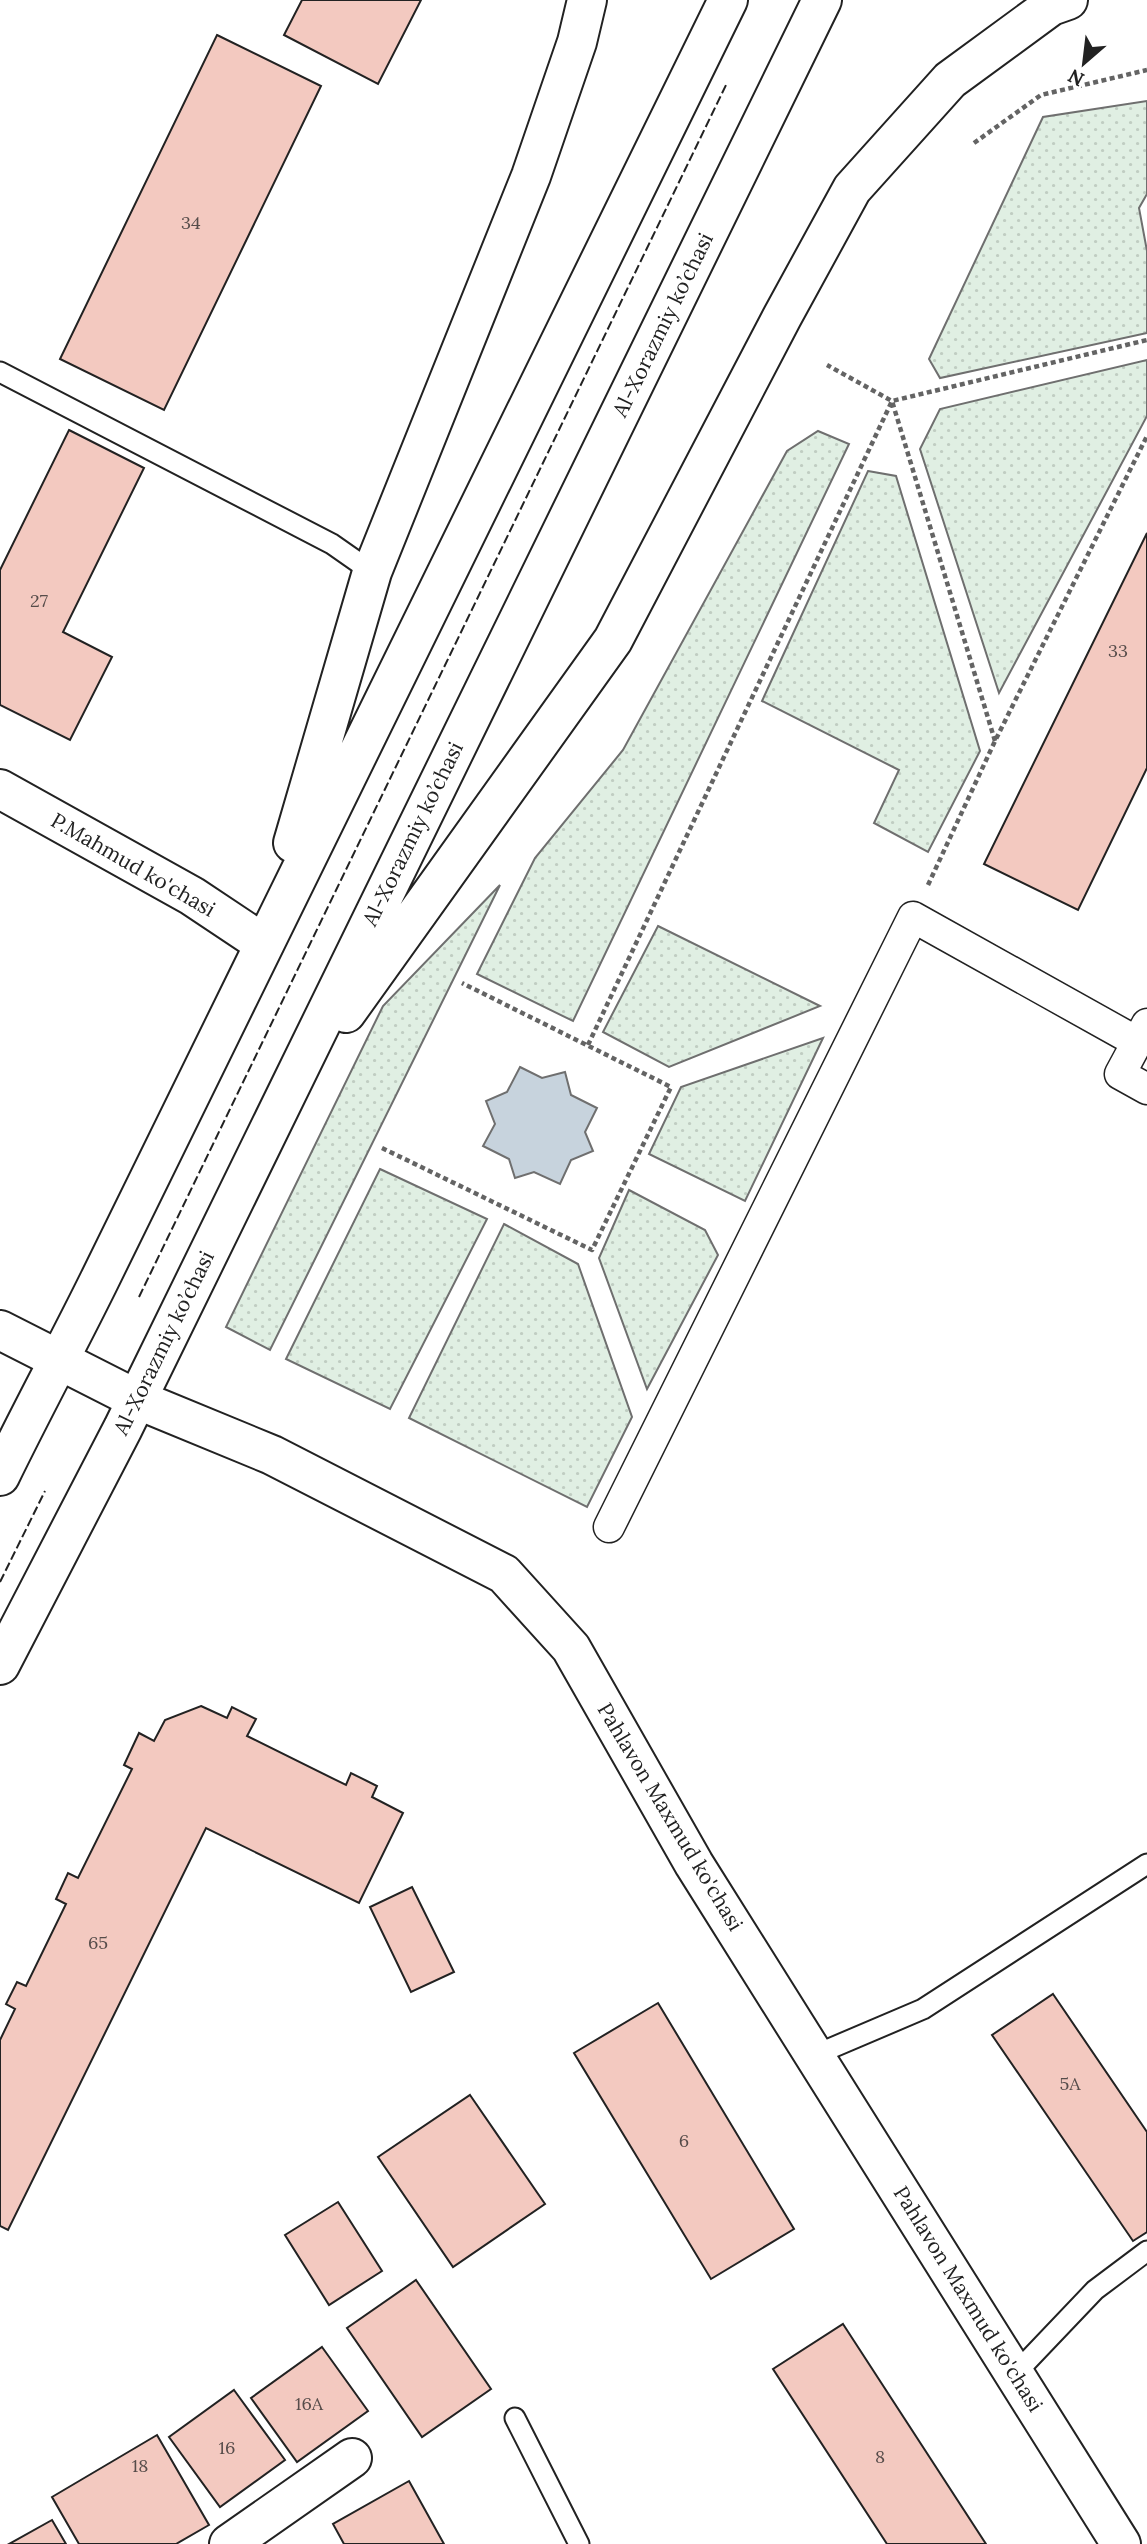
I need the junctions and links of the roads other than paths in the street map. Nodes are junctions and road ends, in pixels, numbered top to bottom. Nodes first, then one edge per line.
1 (587, 0) edge
2 (728, 0) edge
3 (822, 0) edge
4 (1068, 0) edge
5 (0, 372) edge
6 (373, 572) junction
7 (0, 789) edge
8 (264, 944) junction
9 (1142, 1033) edge
10 (1147, 1089) edge
11 (281, 1103) junction
12 (0, 1330) edge
13 (60, 1360) junction
14 (136, 1399) junction
15 (0, 1476) edge
16 (610, 1528) dead end
17 (0, 1665) edge
18 (1147, 1864) edge
19 (815, 2055) junction
20 (1147, 2251) edge
21 (1015, 2374) junction
22 (515, 2418) dead end
23 (352, 2458) dead end
24 (229, 2544) edge
25 (579, 2544) edge
26 (1121, 2544) edge

1 - 6 main road
2 - 8 main road
3 - 11 main road, Al-Xorazmiy ko’chasi
4 - 11 main road
5 - 6 lane
6 - 8 main road
7 - 8 main road, P.Mahmud ko'chasi
8 - 13 main road
9 - 10 street
9 - 16 street
11 - 14 main road, Al-Xorazmiy ko’chasi
12 - 13 main road, Pahlavon Maxmud ko'chasi
13 - 14 main road, Pahlavon Maxmud ko'chasi
13 - 15 main road
14 - 17 main road, Al-Xorazmiy ko’chasi
14 - 19 main road, Pahlavon Maxmud ko'chasi
18 - 19 lane
19 - 21 main road, Pahlavon Maxmud ko'chasi
20 - 21 lane
21 - 26 main road, Pahlavon Maxmud ko'chasi
22 - 25 lane
23 - 24 main road

